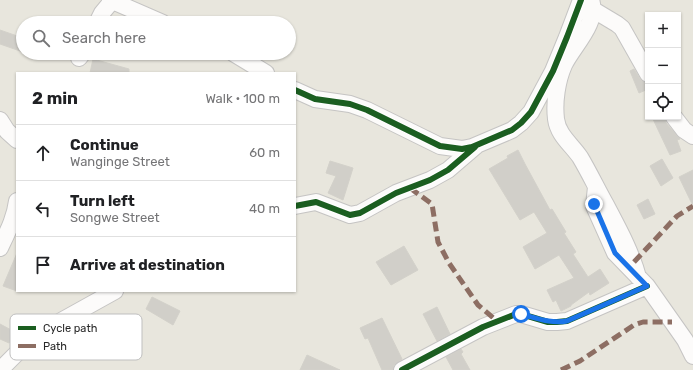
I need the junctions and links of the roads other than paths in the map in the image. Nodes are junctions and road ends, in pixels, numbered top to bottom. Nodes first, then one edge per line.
1 (114, 1) edge
2 (588, 3) edge
3 (100, 16) edge
4 (147, 16) edge
5 (244, 60) edge
6 (645, 69) edge
7 (264, 72) edge
8 (296, 90) edge
9 (0, 120) edge
10 (676, 120) edge
11 (693, 136) edge
12 (16, 139) edge
13 (478, 144) junction
14 (296, 206) edge
15 (16, 210) edge
16 (0, 248) edge
17 (642, 282) junction
18 (113, 292) edge
19 (74, 314) edge
20 (693, 356) edge
21 (10, 360) edge
22 (0, 370) edge
23 (402, 370) edge

1 - 3 street
1 - 4 street
2 - 6 street
2 - 13 street
2 - 17 street
5 - 7 street
8 - 13 street
9 - 12 street
10 - 11 street
13 - 14 street
15 - 16 street
17 - 20 street
17 - 23 street
18 - 19 street
21 - 22 street

